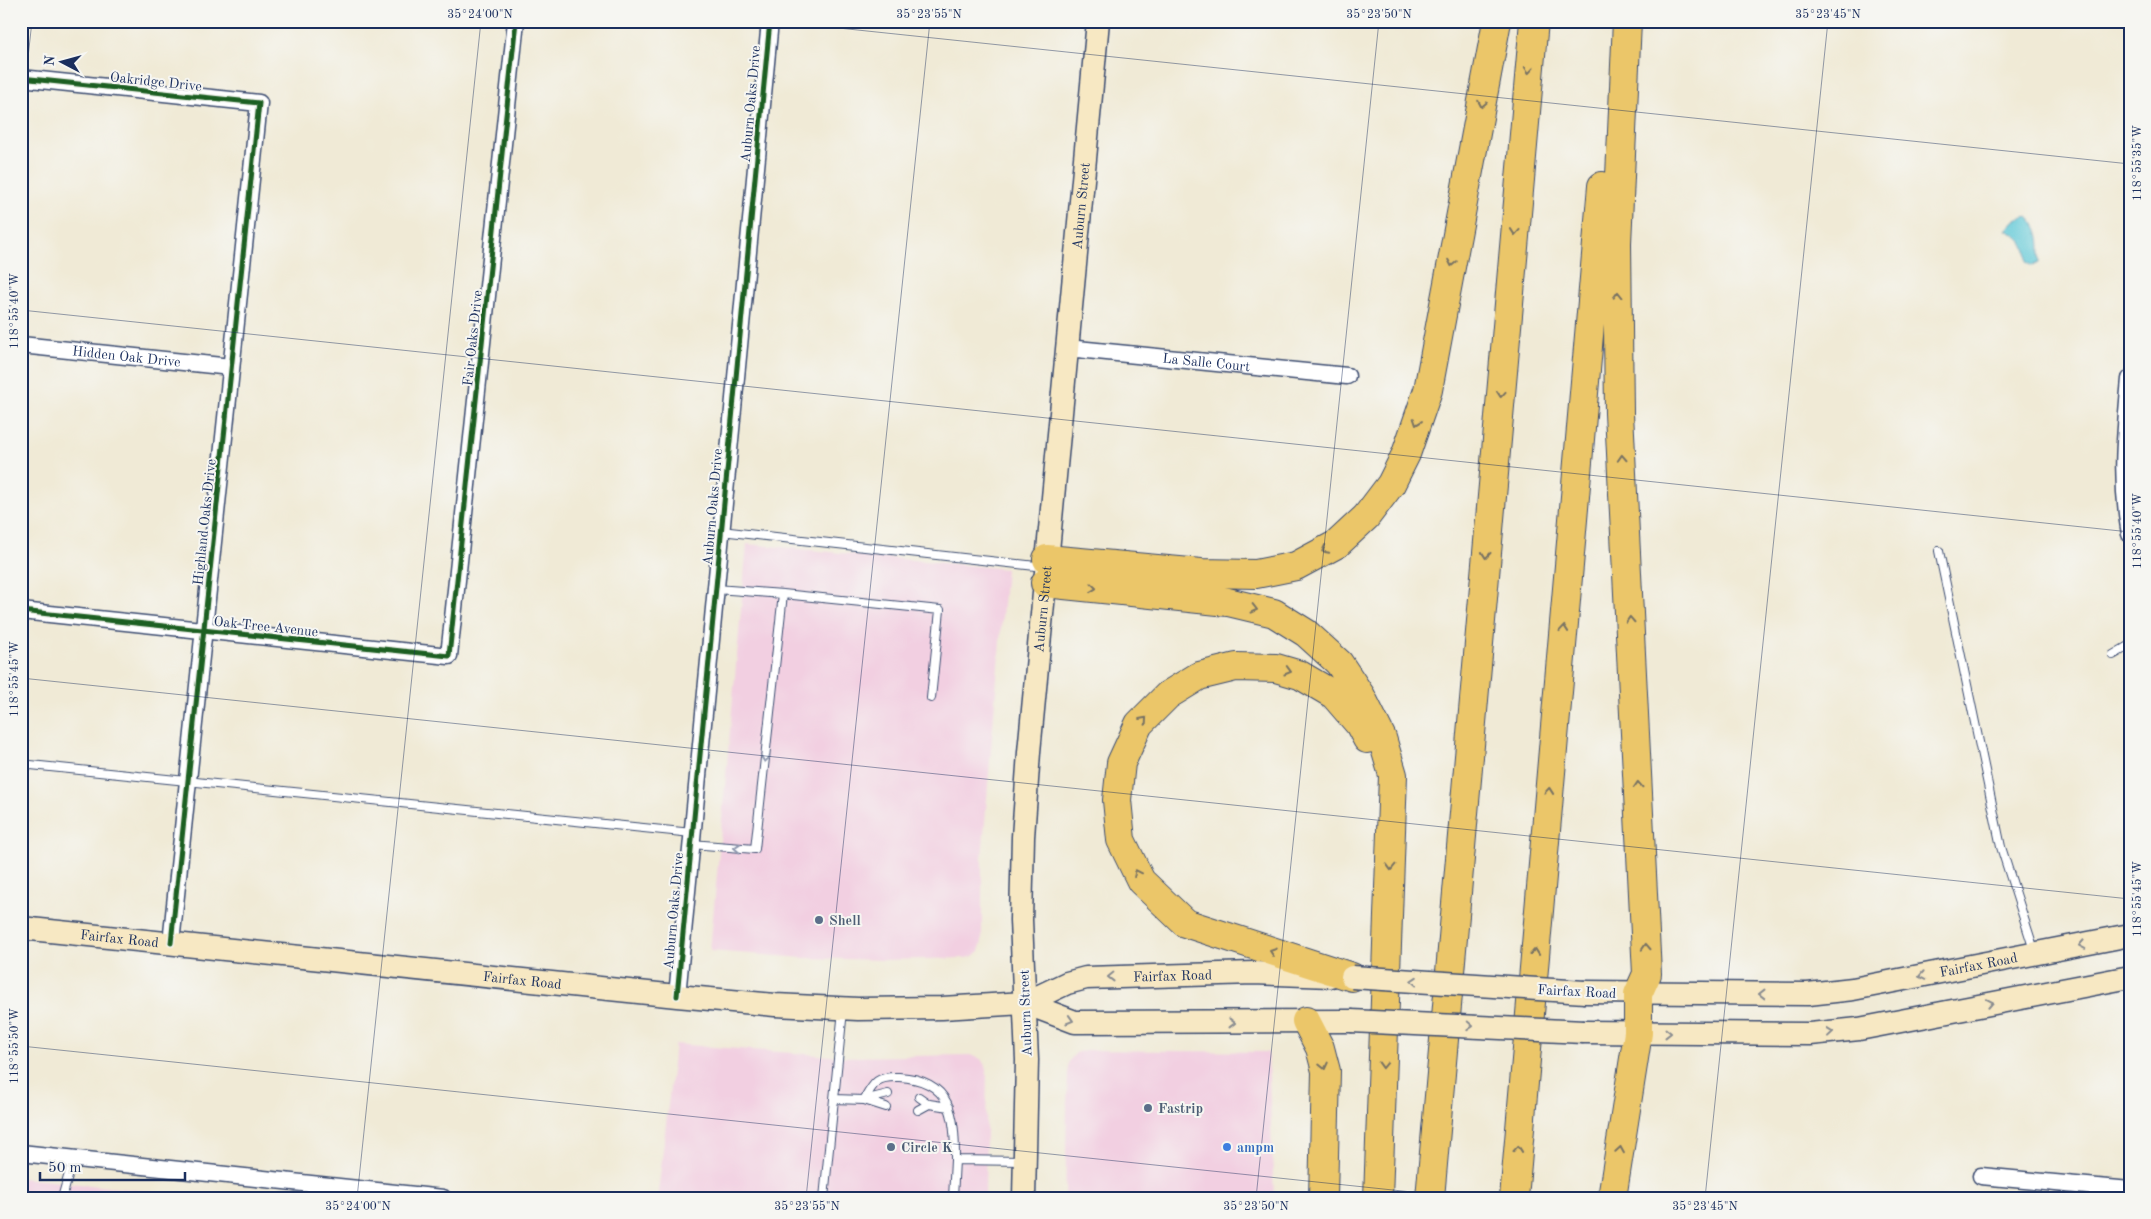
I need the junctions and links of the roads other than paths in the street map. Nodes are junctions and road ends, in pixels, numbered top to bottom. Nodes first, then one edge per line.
1 (516, 21) edge
2 (770, 21) edge
3 (1098, 21) edge
4 (1497, 21) edge
5 (1534, 21) edge
6 (1616, 21) edge
7 (1626, 21) edge
8 (21, 78) edge
9 (259, 104) joint
10 (21, 345) edge
11 (1067, 348) junction
12 (231, 367) junction
13 (1346, 376) dead end
14 (2130, 379) edge
15 (721, 531) junction
16 (2130, 534) edge
17 (1939, 552) dead end
18 (1046, 570) junction
19 (716, 589) junction
20 (783, 594) junction
21 (21, 612) edge
22 (204, 631) junction
23 (2130, 645) edge
24 (2113, 655) dead end
25 (450, 656) joint
26 (931, 698) dead end
27 (21, 764) edge
28 (188, 782) junction
29 (1392, 828) junction
30 (692, 838) junction
31 (21, 928) edge
32 (2130, 935) edge
33 (171, 942) junction
34 (2036, 954) junction
35 (1352, 977) junction
36 (2130, 977) edge
37 (1638, 994) junction
38 (677, 996) junction
39 (1024, 1003) junction
40 (843, 1008) junction
41 (1306, 1021) junction
42 (1638, 1033) junction
43 (888, 1094) dead end
44 (919, 1097) dead end
45 (834, 1099) junction
46 (864, 1100) junction
47 (928, 1104) junction
48 (886, 1107) dead end
49 (949, 1107) junction
50 (918, 1110) dead end
51 (21, 1154) edge
52 (73, 1159) junction
53 (955, 1160) junction
54 (1026, 1161) junction
55 (1981, 1176) dead end
56 (2130, 1190) edge
57 (408, 1196) edge
58 (62, 1198) edge
59 (443, 1198) edge
60 (824, 1198) edge
61 (953, 1198) edge
62 (1024, 1198) edge
63 (1322, 1198) edge
64 (1378, 1198) edge
65 (1430, 1198) edge
66 (1514, 1198) edge
67 (1612, 1198) edge

1 - 25 street, Fair Oaks Drive
2 - 15 street, Auburn Oaks Drive
3 - 11 main road, Auburn Street
4 -> 18 highway
5 -> 65 highway
66 -> 6 highway
37 -> 7 highway
8 - 9 street, Oakridge Drive
9 - 12 street, Highland Oaks Drive
10 - 12 street, Hidden Oak Drive
11 - 13 street, La Salle Court
11 - 18 main road, Auburn Street
12 - 22 street, Highland Oaks Drive
14 - 16 street
15 - 18 lane
15 - 19 street, Auburn Oaks Drive
17 - 34 lane
18 -> 29 highway
18 - 39 main road, Auburn Street
19 - 20 lane
19 - 30 street, Auburn Oaks Drive
20 - 26 lane
20 -> 30 lane
21 - 22 street, Oak Tree Avenue
22 - 25 street, Oak Tree Avenue
22 - 28 street, Highland Oaks Drive
23 - 24 lane
27 - 28 lane
28 - 30 lane
28 - 33 street, Highland Oaks Drive
35 -> 29 highway
29 -> 64 highway
30 - 38 street, Auburn Oaks Drive
31 - 33 main road, Fairfax Road
32 -> 34 main road, Fairfax Road
33 - 38 main road, Fairfax Road
34 -> 37 main road, Fairfax Road
37 -> 35 main road, Fairfax Road, bridge
35 -> 39 main road, Fairfax Road
42 -> 36 main road, Fairfax Road
37 - 42 highway
38 - 40 main road, Fairfax Road
39 - 40 main road, Fairfax Road
39 -> 41 main road, Fairfax Road
39 - 54 main road, Auburn Street
40 - 45 lane
41 -> 42 main road, Fairfax Road, bridge
41 -> 63 highway
67 -> 42 highway
43 - 46 lane
44 - 47 lane
45 - 46 lane
45 - 60 lane
46 - 48 lane
46 - 49 lane
47 - 49 lane
47 - 50 lane
49 - 53 lane
51 - 52 street
52 - 57 street
52 - 58 lane
53 - 54 lane
53 - 61 lane
54 - 62 main road, Auburn Street
55 - 56 street
57 - 59 street

